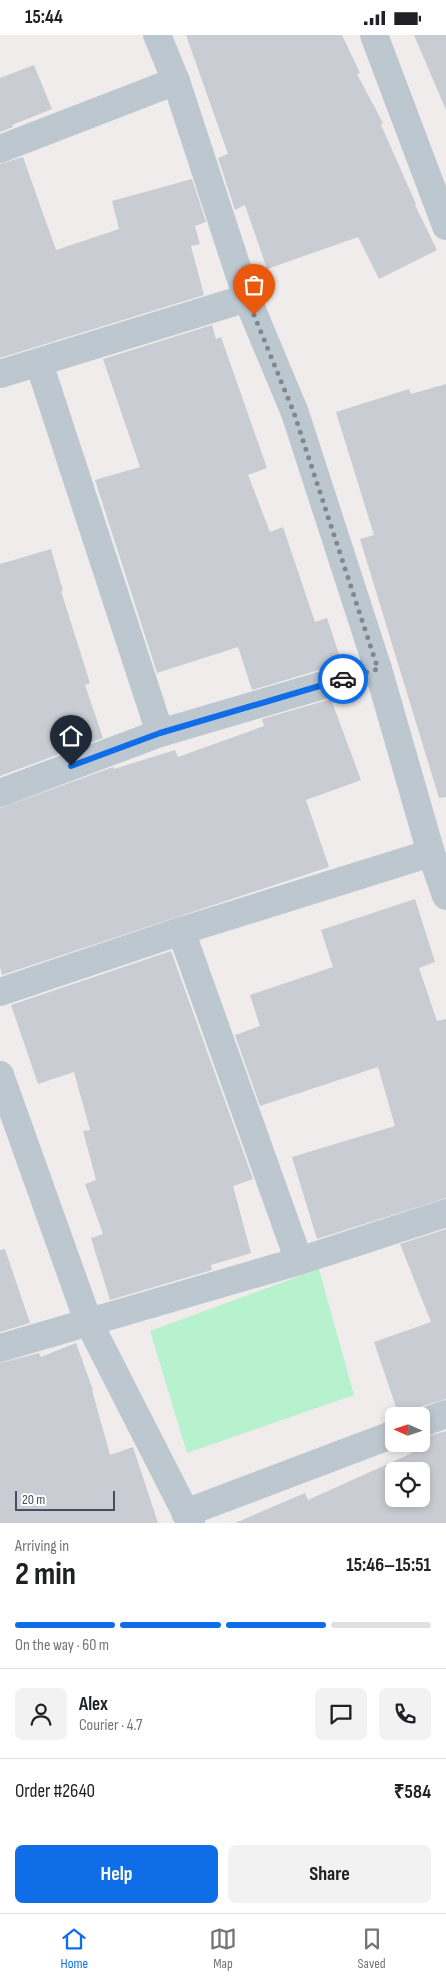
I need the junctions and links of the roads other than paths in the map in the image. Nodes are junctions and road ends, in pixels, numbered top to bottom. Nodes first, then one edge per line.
1 (157, 35) edge
2 (374, 35) edge
3 (176, 81) junction
4 (0, 149) edge
5 (446, 226) edge
6 (247, 298) junction
7 (39, 363) junction
8 (0, 374) edge
9 (378, 669) junction
10 (160, 733) junction
11 (0, 793) edge
12 (430, 853) junction
13 (446, 896) edge
14 (182, 931) junction
15 (0, 992) edge
16 (2, 1087) edge
17 (446, 1213) edge
18 (299, 1261) junction
19 (88, 1321) junction
20 (0, 1348) edge
21 (446, 1414) edge
22 (430, 1420) edge
23 (385, 1438) edge
24 (188, 1518) edge

1 - 3 street
2 - 5 street
3 - 4 street
3 - 6 street
6 - 7 street
6 - 9 street
7 - 8 street
7 - 10 street
9 - 10 street
9 - 12 street
10 - 11 street
12 - 13 street
12 - 14 street
14 - 15 street
14 - 18 street
16 - 19 street
17 - 18 street
18 - 19 street
19 - 20 street
19 - 24 street
21 - 22 street
23 - 24 street

